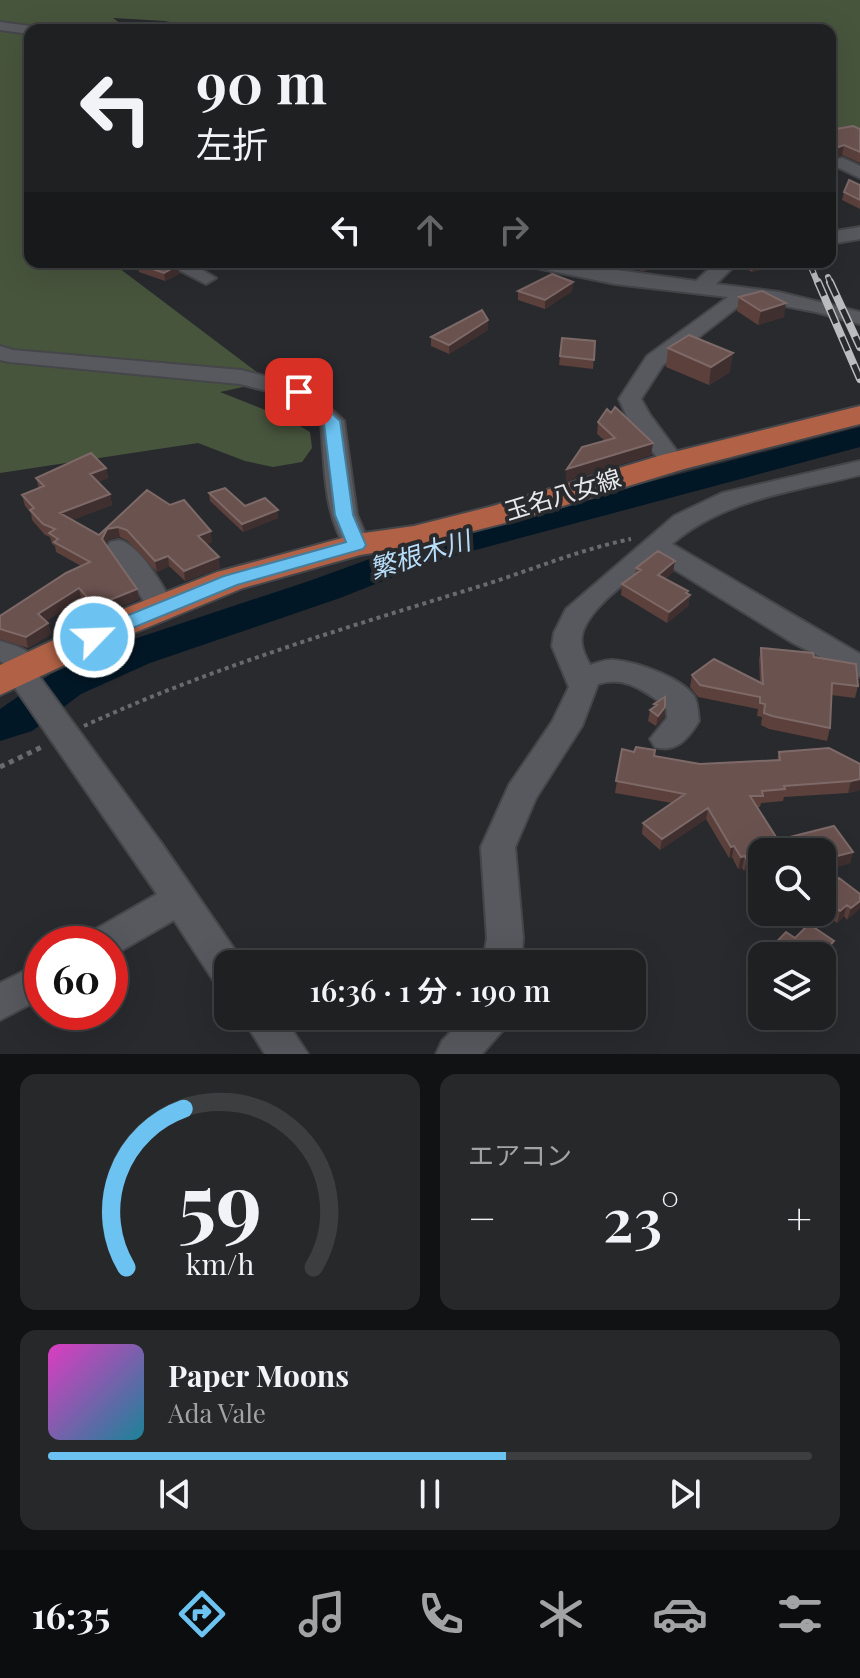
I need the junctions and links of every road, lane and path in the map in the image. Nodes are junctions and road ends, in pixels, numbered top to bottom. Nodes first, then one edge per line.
1 (0, 26) edge
2 (24, 29) edge
3 (843, 163) dead end
4 (860, 173) edge
5 (860, 233) edge
6 (836, 237) edge
7 (185, 268) edge
8 (564, 268) edge
9 (722, 268) edge
10 (206, 278) dead end
11 (700, 288) junction
12 (744, 292) junction
13 (860, 318) edge
14 (0, 352) edge
15 (860, 415) edge
16 (673, 462) junction
17 (860, 468) edge
18 (357, 545) junction
19 (655, 545) junction
20 (119, 548) dead end
21 (161, 608) junction
22 (860, 667) edge
23 (15, 672) edge
24 (580, 679) junction
25 (65, 736) junction
26 (666, 739) dead end
27 (0, 767) edge
28 (180, 899) junction
29 (128, 929) edge
30 (214, 950) edge
31 (504, 950) edge
32 (24, 989) edge
33 (0, 1003) edge
34 (270, 1030) edge
35 (478, 1030) edge
36 (288, 1054) edge
37 (456, 1054) edge

1 - 2 street
3 - 4 street
5 - 6 street
7 - 10 street
8 - 11 street
9 - 11 street
11 - 12 street
12 - 13 street
12 - 16 street
14 - 18 street
15 - 16 main road, 玉名八女線
16 - 18 main road, 玉名八女線
17 - 19 street
18 - 21 main road, 玉名八女線
19 - 22 street
19 - 24 street
19 - 25 path
20 - 21 street
21 - 23 main road, 玉名八女線
23 - 25 street
24 - 26 street
24 - 31 street
25 - 27 path
25 - 28 street
28 - 29 street
28 - 30 street
32 - 33 street
34 - 36 street
35 - 37 street

